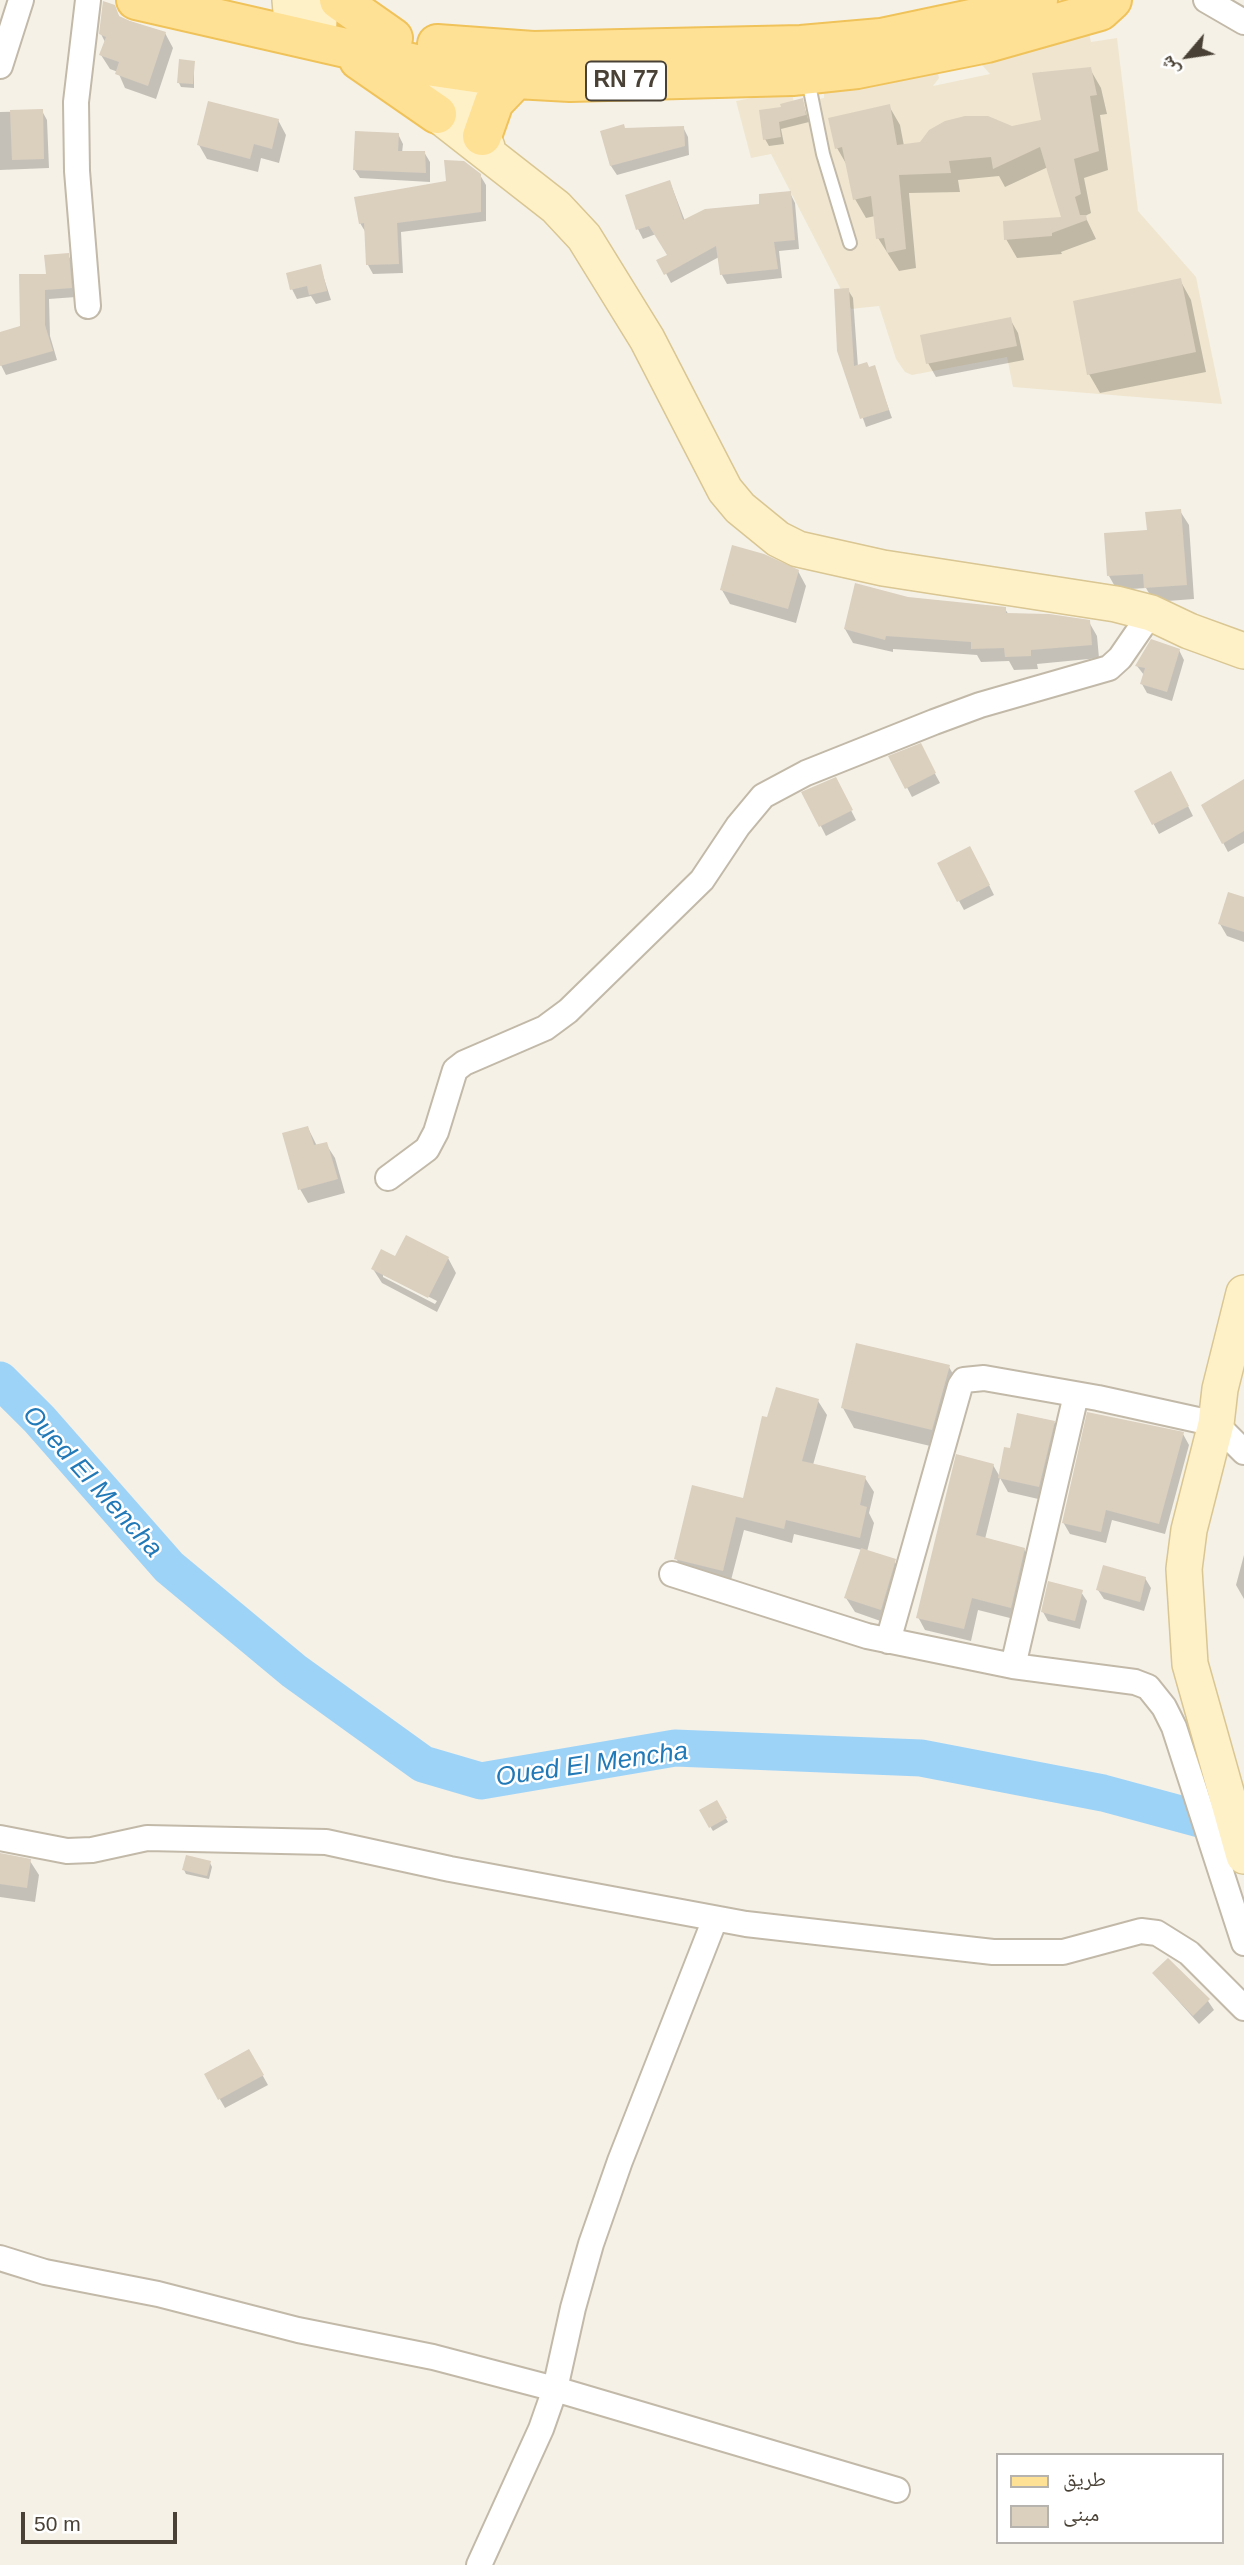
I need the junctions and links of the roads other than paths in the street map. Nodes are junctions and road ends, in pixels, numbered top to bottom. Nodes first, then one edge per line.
1 (21, 0) edge
2 (88, 0) edge
3 (136, 0) edge
4 (242, 0) edge
5 (1038, 0) edge
6 (1112, 0) edge
7 (1206, 0) edge
8 (313, 19) edge
9 (1244, 22) edge
10 (428, 52) junction
11 (804, 59) junction
12 (0, 66) edge
13 (516, 79) junction
14 (437, 114) junction
15 (486, 144) junction
16 (850, 243) dead end
17 (88, 306) dead end
18 (1151, 612) junction
19 (1244, 651) edge
20 (388, 1178) dead end
21 (1244, 1293) edge
22 (1076, 1395) junction
23 (1216, 1424) junction
24 (1244, 1452) edge
25 (672, 1574) dead end
26 (888, 1641) junction
27 (1013, 1666) junction
28 (1202, 1766) junction
29 (0, 1838) edge
30 (1244, 1856) edge
31 (715, 1919) junction
32 (1244, 1943) edge
33 (1244, 2008) edge
34 (0, 2258) edge
35 (555, 2389) junction
36 (897, 2490) dead end
37 (479, 2565) edge

1 - 12 street
2 - 17 street
3 - 8 main road
4 - 8 main road
5 - 11 main road, RN 77
6 - 11 main road, RN 77
7 - 9 street
8 - 10 main road
8 - 14 main road
10 - 11 main road, RN 77
10 - 13 main road, RN 77
10 - 14 main road
10 - 15 main road
11 - 13 main road, RN 77
11 - 16 lane
13 - 15 main road
14 - 15 main road
15 - 18 main road
18 - 19 main road
18 - 20 street
21 - 23 main road
22 - 23 street
22 - 26 street
22 - 27 street
23 - 24 street
23 - 28 main road
25 - 26 street
26 - 27 street
27 - 28 street
28 - 30 main road
28 - 32 street
29 - 31 street
31 - 33 street
31 - 35 street
34 - 35 street
35 - 36 street
35 - 37 street

